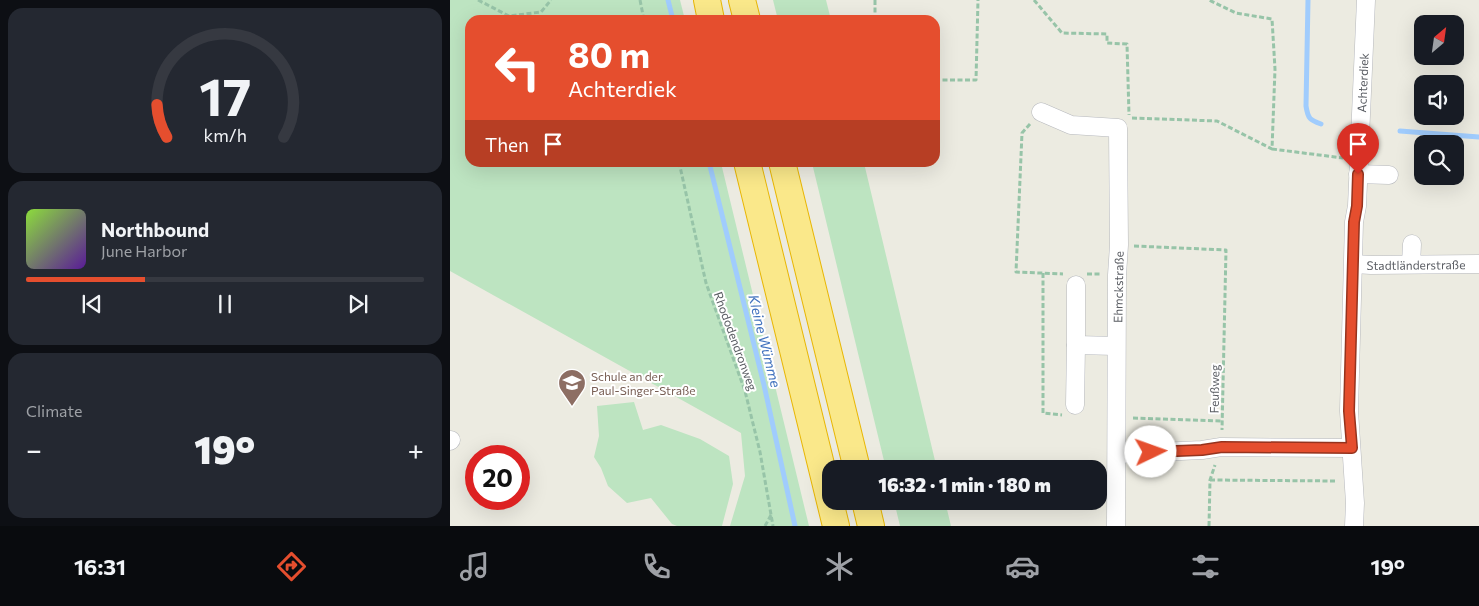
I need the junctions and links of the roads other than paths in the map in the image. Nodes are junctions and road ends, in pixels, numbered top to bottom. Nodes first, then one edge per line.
1 (706, 0) edge
2 (742, 0) edge
3 (1366, 0) edge
4 (710, 15) edge
5 (746, 15) edge
6 (1040, 112) road end
7 (748, 167) edge
8 (783, 167) edge
9 (1359, 167) junction
10 (1389, 175) dead end
11 (1412, 244) dead end
12 (1354, 264) junction
13 (1411, 264) junction
14 (1479, 264) edge
15 (1076, 278) road end
16 (1076, 345) junction
17 (1116, 346) junction
18 (1070, 410) road end
19 (1352, 448) junction
20 (1117, 454) junction
21 (855, 460) edge
22 (867, 510) edge
23 (836, 526) edge
24 (871, 526) edge
25 (1116, 526) edge
26 (1354, 526) edge

1 - 4 highway
2 - 5 highway
3 - 9 street, Achterdiek
6 - 17 street, Ehmckstraße
7 - 23 highway
8 - 21 highway
9 - 10 street
9 - 12 street, Achterdiek
11 - 13 street
12 - 13 street, Stadtländerstraße
12 - 19 street, Achterdiek
13 - 14 street, Stadtländerstraße
15 - 16 street
16 - 17 street
16 - 18 street
17 - 20 street, Ehmckstraße
19 - 20 street
19 - 26 street, Achterdiek
20 - 25 street, Ehmckstraße
22 - 24 highway

